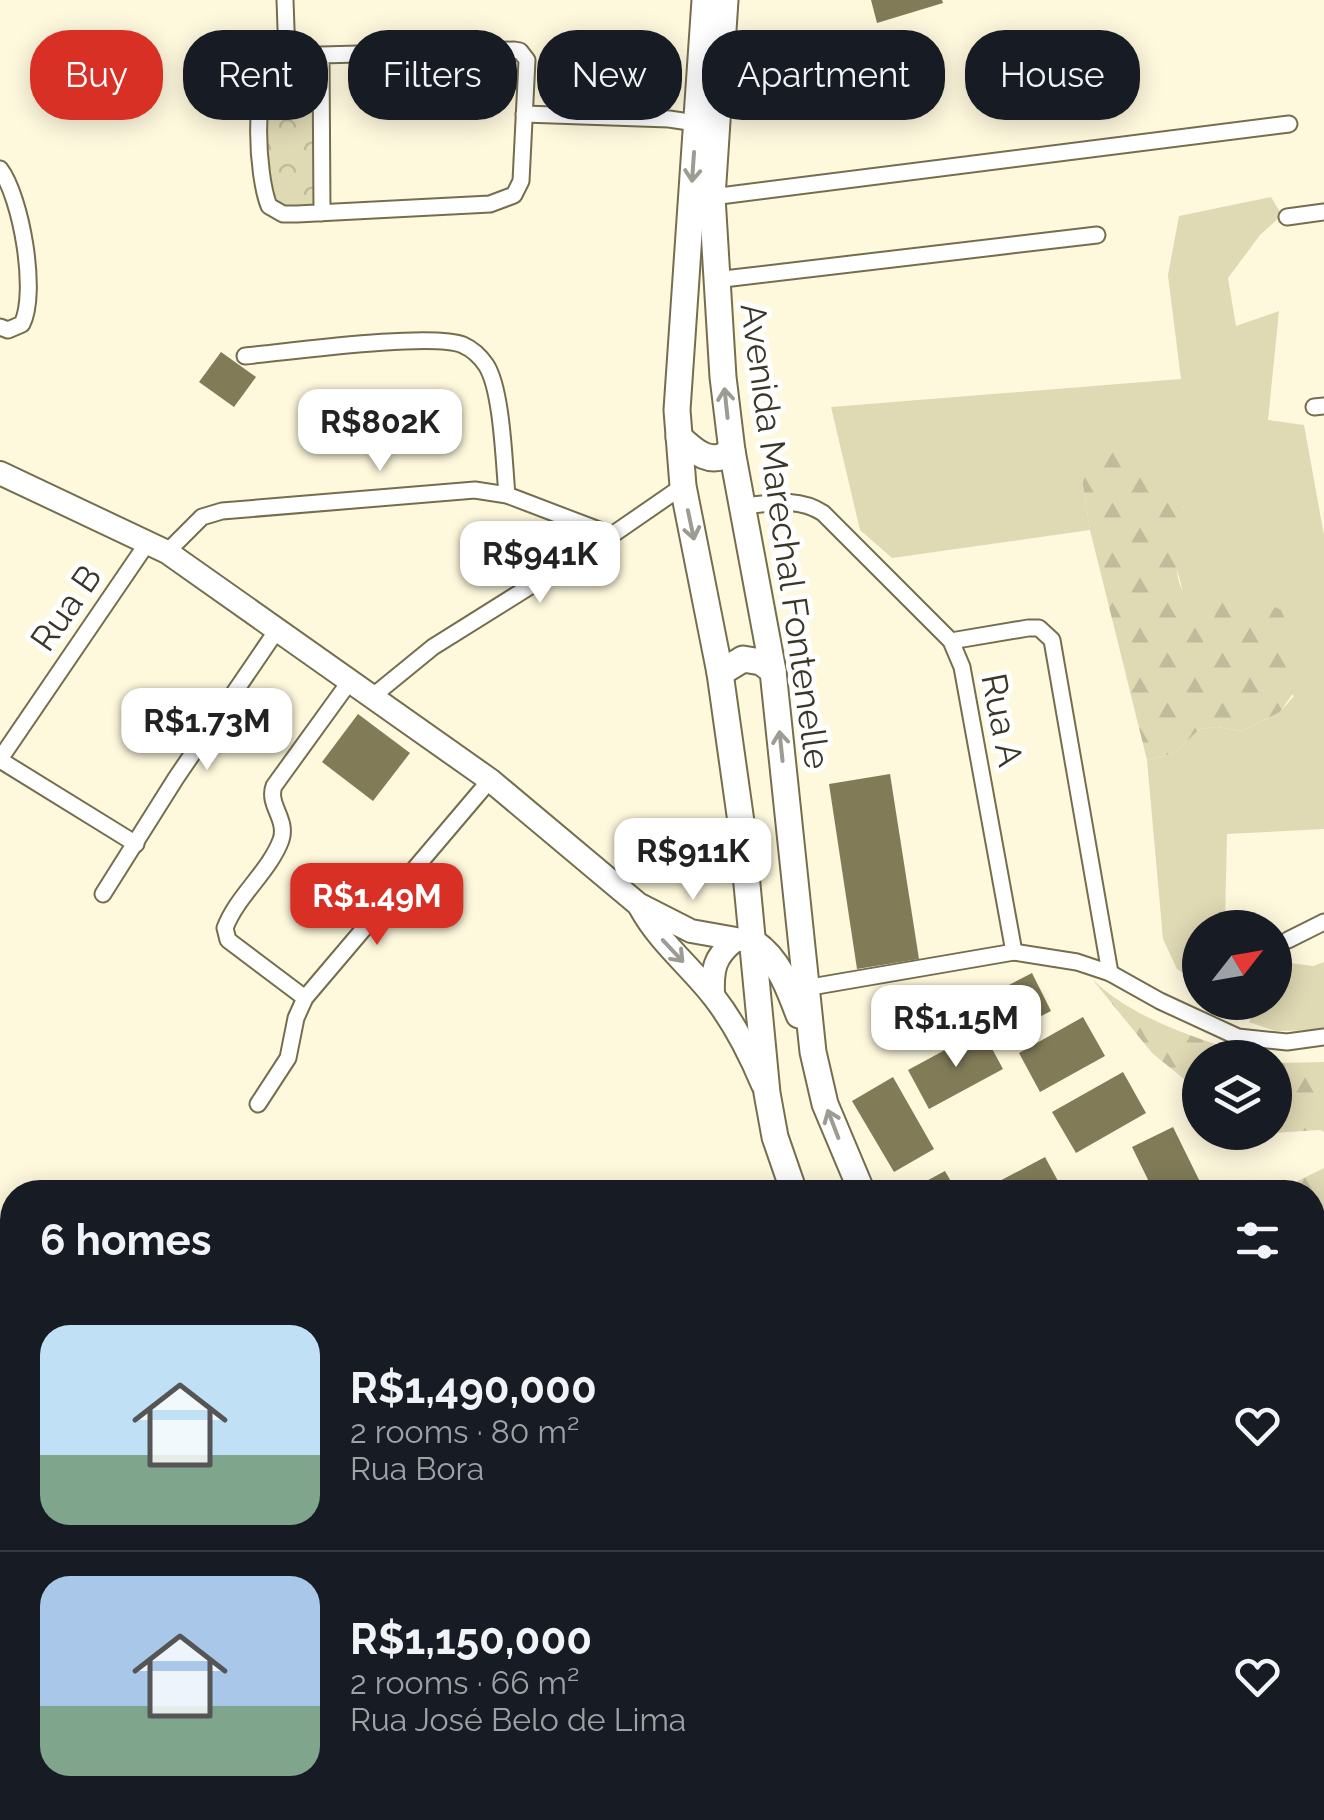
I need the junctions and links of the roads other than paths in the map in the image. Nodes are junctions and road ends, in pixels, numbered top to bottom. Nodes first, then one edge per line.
1 (285, 0) edge
2 (704, 0) edge
3 (725, 0) edge
4 (287, 30) edge
5 (328, 56) edge
6 (524, 114) junction
7 (260, 120) edge
8 (322, 120) edge
9 (696, 123) junction
10 (1288, 124) dead end
11 (0, 169) edge
12 (712, 197) junction
13 (322, 212) junction
14 (1324, 212) edge
15 (1287, 217) dead end
16 (1097, 236) dead end
17 (715, 280) junction
18 (0, 327) edge
19 (246, 356) dead end
20 (679, 437) junction
21 (732, 452) junction
22 (0, 473) edge
23 (683, 486) junction
24 (507, 495) junction
25 (744, 506) junction
26 (612, 536) junction
27 (158, 547) junction
28 (277, 630) junction
29 (950, 641) junction
30 (773, 671) junction
31 (720, 673) junction
32 (350, 680) junction
33 (373, 696) junction
34 (0, 760) edge
35 (490, 780) junction
36 (136, 844) junction
37 (104, 894) dead end
38 (638, 904) junction
39 (1324, 922) edge
40 (1292, 938) edge
41 (744, 942) junction
42 (1014, 952) junction
43 (1110, 973) junction
44 (804, 988) junction
45 (713, 995) junction
46 (304, 998) junction
47 (1324, 1037) edge
48 (813, 1052) junction
49 (767, 1093) junction
50 (258, 1104) dead end
51 (790, 1180) edge
52 (857, 1180) edge

1 - 4 street
2 - 9 main road, Avenida Marechal Fontenelle
3 - 12 main road, Avenida Marechal Fontenelle
5 - 6 street
6 - 9 street
6 - 13 street
7 - 13 street
8 - 13 street
9 -> 20 main road, Avenida Marechal Fontenelle
10 - 12 street
11 - 18 street
12 - 17 main road, Avenida Marechal Fontenelle
14 - 15 street
16 - 17 street
21 -> 17 main road, Avenida Marechal Fontenelle
19 - 24 street
20 - 21 main road
20 - 23 main road, Avenida Marechal Fontenelle
21 - 25 main road, Avenida Marechal Fontenelle
22 - 27 main road
23 - 26 street
23 -> 31 main road, Avenida Marechal Fontenelle
24 - 26 street, Rua B
24 - 27 street, Rua B
25 - 29 street, Rua A
25 - 30 main road, Avenida Marechal Fontenelle
26 - 33 street
27 - 28 main road
27 - 34 street, Rua B
28 - 32 main road
28 - 36 street
29 - 42 street, Rua A
29 - 43 street
30 - 31 main road
44 -> 30 main road, Avenida Marechal Fontenelle
31 - 41 main road, Avenida Marechal Fontenelle
32 - 33 main road
32 - 46 street
33 - 35 main road
34 - 36 street
35 - 38 main road
35 - 46 street
36 - 37 street
38 - 41 main road
38 -> 45 main road
39 - 40 street
41 - 45 main road
41 - 48 main road
41 - 49 main road, Avenida Marechal Fontenelle
42 - 43 street
42 - 44 street
43 - 47 street
44 - 48 main road, Avenida Marechal Fontenelle
45 - 49 main road
46 - 50 street
52 -> 48 main road, Avenida Marechal Fontenelle
49 - 51 main road, Avenida Marechal Fontenelle

